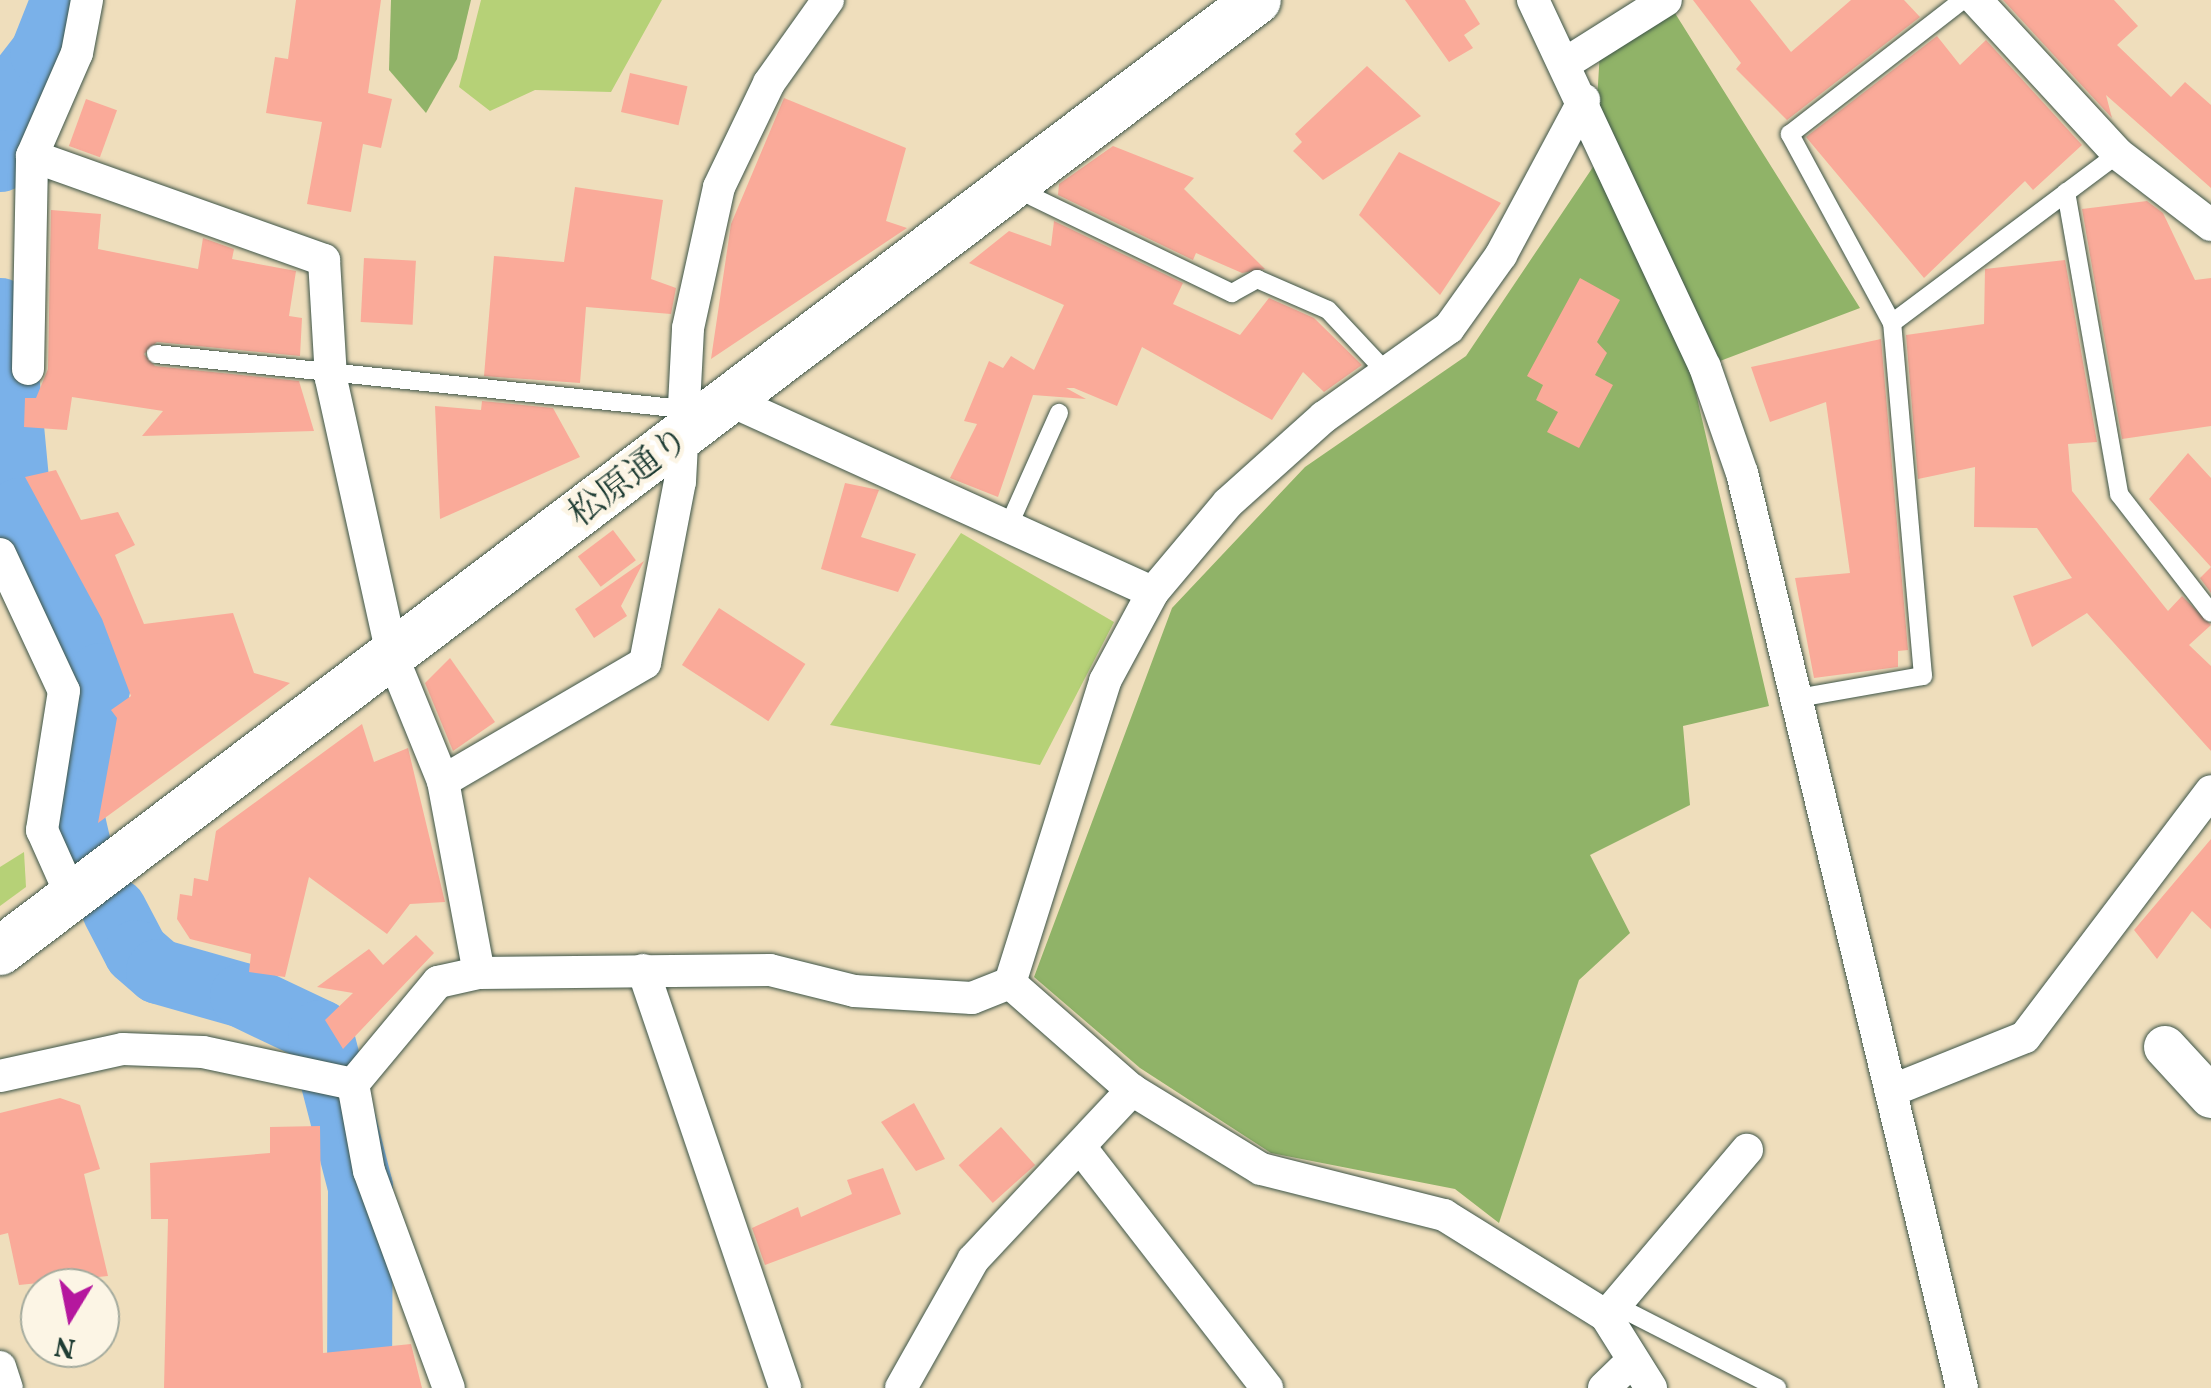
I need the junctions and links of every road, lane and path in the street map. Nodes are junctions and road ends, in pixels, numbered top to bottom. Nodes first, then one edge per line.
1 (87, 0) edge
2 (828, 0) edge
3 (1257, 0) edge
4 (1533, 0) edge
5 (1666, 0) edge
6 (1963, 0) edge
7 (1976, 0) edge
8 (1566, 63) junction
9 (1584, 100) junction
10 (2118, 154) junction
11 (32, 156) junction
12 (2066, 192) junction
13 (1033, 197) dead end
14 (2211, 225) edge
15 (1892, 323) junction
16 (156, 354) dead end
17 (28, 369) dead end
18 (1386, 372) junction
19 (332, 379) junction
20 (731, 401) junction
21 (1059, 413) dead end
22 (684, 423) junction
23 (1008, 527) junction
24 (0, 554) edge
25 (1152, 592) junction
26 (2211, 613) edge
27 (393, 658) junction
28 (1791, 699) junction
29 (444, 781) junction
30 (2211, 791) edge
31 (72, 897) junction
32 (0, 951) edge
33 (643, 970) junction
34 (480, 974) junction
35 (1010, 982) junction
36 (2166, 1047) dead end
37 (0, 1076) edge
38 (353, 1084) junction
39 (1132, 1090) junction
40 (1890, 1092) junction
41 (2211, 1097) edge
42 (1747, 1150) dead end
43 (1084, 1152) junction
44 (1612, 1311) junction
45 (1632, 1362) junction
46 (0, 1367) edge
47 (7, 1388) edge
48 (449, 1388) edge
49 (785, 1388) edge
50 (902, 1388) edge
51 (1268, 1388) edge
52 (1604, 1388) edge
53 (1652, 1388) edge
54 (1777, 1388) edge
55 (1962, 1388) edge

1 - 11 street
2 - 22 street
3 - 20 main road, 松原通り
4 - 8 street
5 - 8 street
6 - 15 lane
7 - 10 street
8 - 9 street
9 - 18 street
9 - 28 street
10 - 12 lane
10 - 14 street
11 - 17 street
11 - 19 street
12 - 15 lane
12 - 26 lane
13 - 18 lane
15 - 28 lane
16 - 19 lane
18 - 25 street
19 - 22 lane
19 - 27 street
20 - 22 main road, 松原通り
20 - 23 street
21 - 23 lane
22 - 27 main road, 松原通り
22 - 29 street
23 - 25 street
24 - 31 street
25 - 35 street
27 - 29 street
27 - 31 main road, 松原通り
28 - 40 street
29 - 34 street
30 - 40 street
31 - 32 main road, 松原通り
33 - 34 street
33 - 35 street
33 - 49 street
34 - 38 street
35 - 39 street
36 - 41 street
37 - 38 street
38 - 48 street
39 - 43 street
39 - 44 street
40 - 55 street
42 - 44 street
43 - 50 street
43 - 51 street
44 - 45 street
44 - 54 lane
45 - 52 street
45 - 53 street
46 - 47 street

